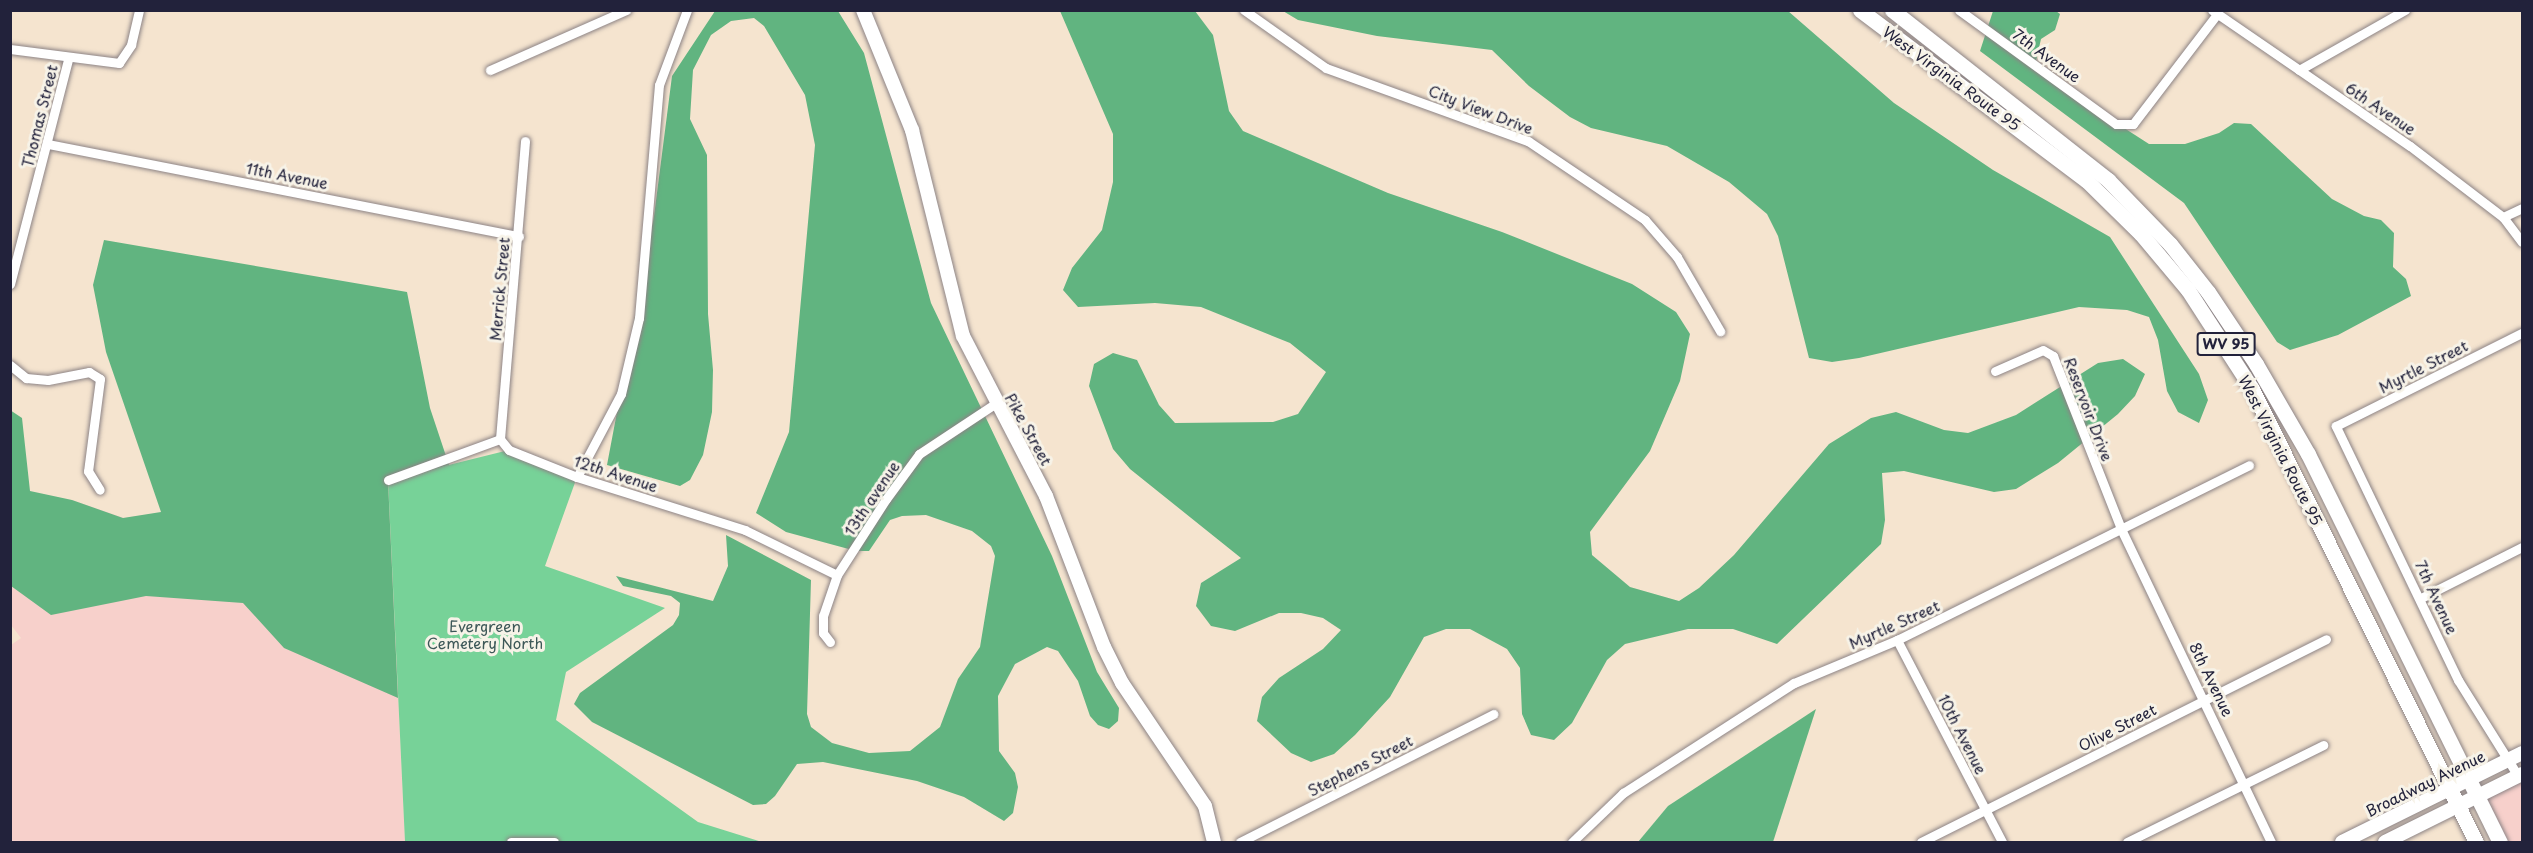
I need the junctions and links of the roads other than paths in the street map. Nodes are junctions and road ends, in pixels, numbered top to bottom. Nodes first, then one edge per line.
1 (139, 10) edge
2 (626, 10) edge
3 (687, 10) edge
4 (863, 10) edge
5 (1244, 10) edge
6 (1860, 10) edge
7 (1892, 10) edge
8 (1959, 10) edge
9 (2404, 10) edge
10 (2215, 12) edge
11 (10, 49) edge
12 (68, 59) junction
13 (490, 70) dead end
14 (2299, 70) junction
15 (525, 141) dead end
16 (48, 144) junction
17 (2523, 208) edge
18 (2503, 217) junction
19 (519, 236) junction
20 (2523, 242) edge
21 (10, 284) edge
22 (1720, 331) dead end
23 (2523, 333) edge
24 (10, 365) edge
25 (1995, 370) dead end
26 (996, 403) junction
27 (2337, 426) joint
28 (500, 439) junction
29 (2249, 465) dead end
30 (577, 477) junction
31 (388, 480) dead end
32 (100, 490) dead end
33 (2122, 531) junction
34 (2523, 547) edge
35 (837, 574) junction
36 (2421, 598) junction
37 (2326, 639) dead end
38 (1897, 640) junction
39 (830, 642) dead end
40 (2205, 700) junction
41 (1493, 714) dead end
42 (2323, 745) dead end
43 (2516, 756) edge
44 (2520, 775) edge
45 (2469, 779) junction
46 (2246, 783) junction
47 (2450, 789) junction
48 (2477, 796) junction
49 (2458, 806) junction
50 (1986, 810) junction
51 (2345, 842) edge
52 (511, 843) edge
53 (554, 843) edge
54 (1214, 843) edge
55 (1239, 843) edge
56 (1572, 843) edge
57 (1921, 843) edge
58 (2002, 843) edge
59 (2127, 843) edge
60 (2271, 843) edge
61 (2385, 843) edge
62 (2476, 843) edge
63 (2500, 843) edge

1 - 12 street, Thomas Street
2 - 13 street
3 - 30 street
4 - 26 main road, Pike Street
5 - 22 street, City View Drive
6 - 47 main road, West Virginia Route 95 / WV 95
7 - 45 main road, West Virginia Route 95 / WV 95
8 - 10 street, 7th Avenue
9 - 14 street
10 - 14 street, 6th Avenue
11 - 12 street
12 - 16 street, Thomas Street
14 - 18 street, 6th Avenue
15 - 19 street, Merrick Street
16 - 19 street, 11th Avenue
16 - 21 street, Thomas Street
17 - 18 street
18 - 20 street, 6th Avenue
19 - 28 street, Merrick Street
23 - 27 street, Myrtle Street
24 - 32 street
25 - 33 street, Reservoir Drive
26 - 35 street, 13th avenue
26 - 54 main road, Pike Street
27 - 36 street, 7th Avenue
28 - 30 street, 12th Avenue
28 - 31 street
29 - 33 street, Myrtle Street
30 - 35 street, 12th Avenue
33 - 38 street, Myrtle Street
33 - 40 street, 8th Avenue
34 - 36 street
35 - 39 street, 13th avenue
36 - 43 street, 7th Avenue
37 - 40 street, Olive Street
38 - 50 street, 10th Avenue
38 - 56 street, Myrtle Street
40 - 46 street, 8th Avenue
40 - 50 street, Olive Street
41 - 55 street, Stephens Street
42 - 46 street
43 - 44 street, 7th Avenue
43 - 45 main road, Broadway Avenue
44 - 48 main road
45 - 47 main road, Broadway Avenue
45 - 48 main road, West Virginia Route 95 / WV 95
46 - 59 street
46 - 60 street, 8th Avenue
47 - 49 main road, West Virginia Route 95 / WV 95
47 - 51 main road, Broadway Avenue
48 - 49 main road
48 - 63 main road, West Virginia Route 95 / WV 95
49 - 61 main road
49 - 62 main road, West Virginia Route 95 / WV 95
50 - 57 street, Olive Street
50 - 58 street, 10th Avenue
52 - 53 street

